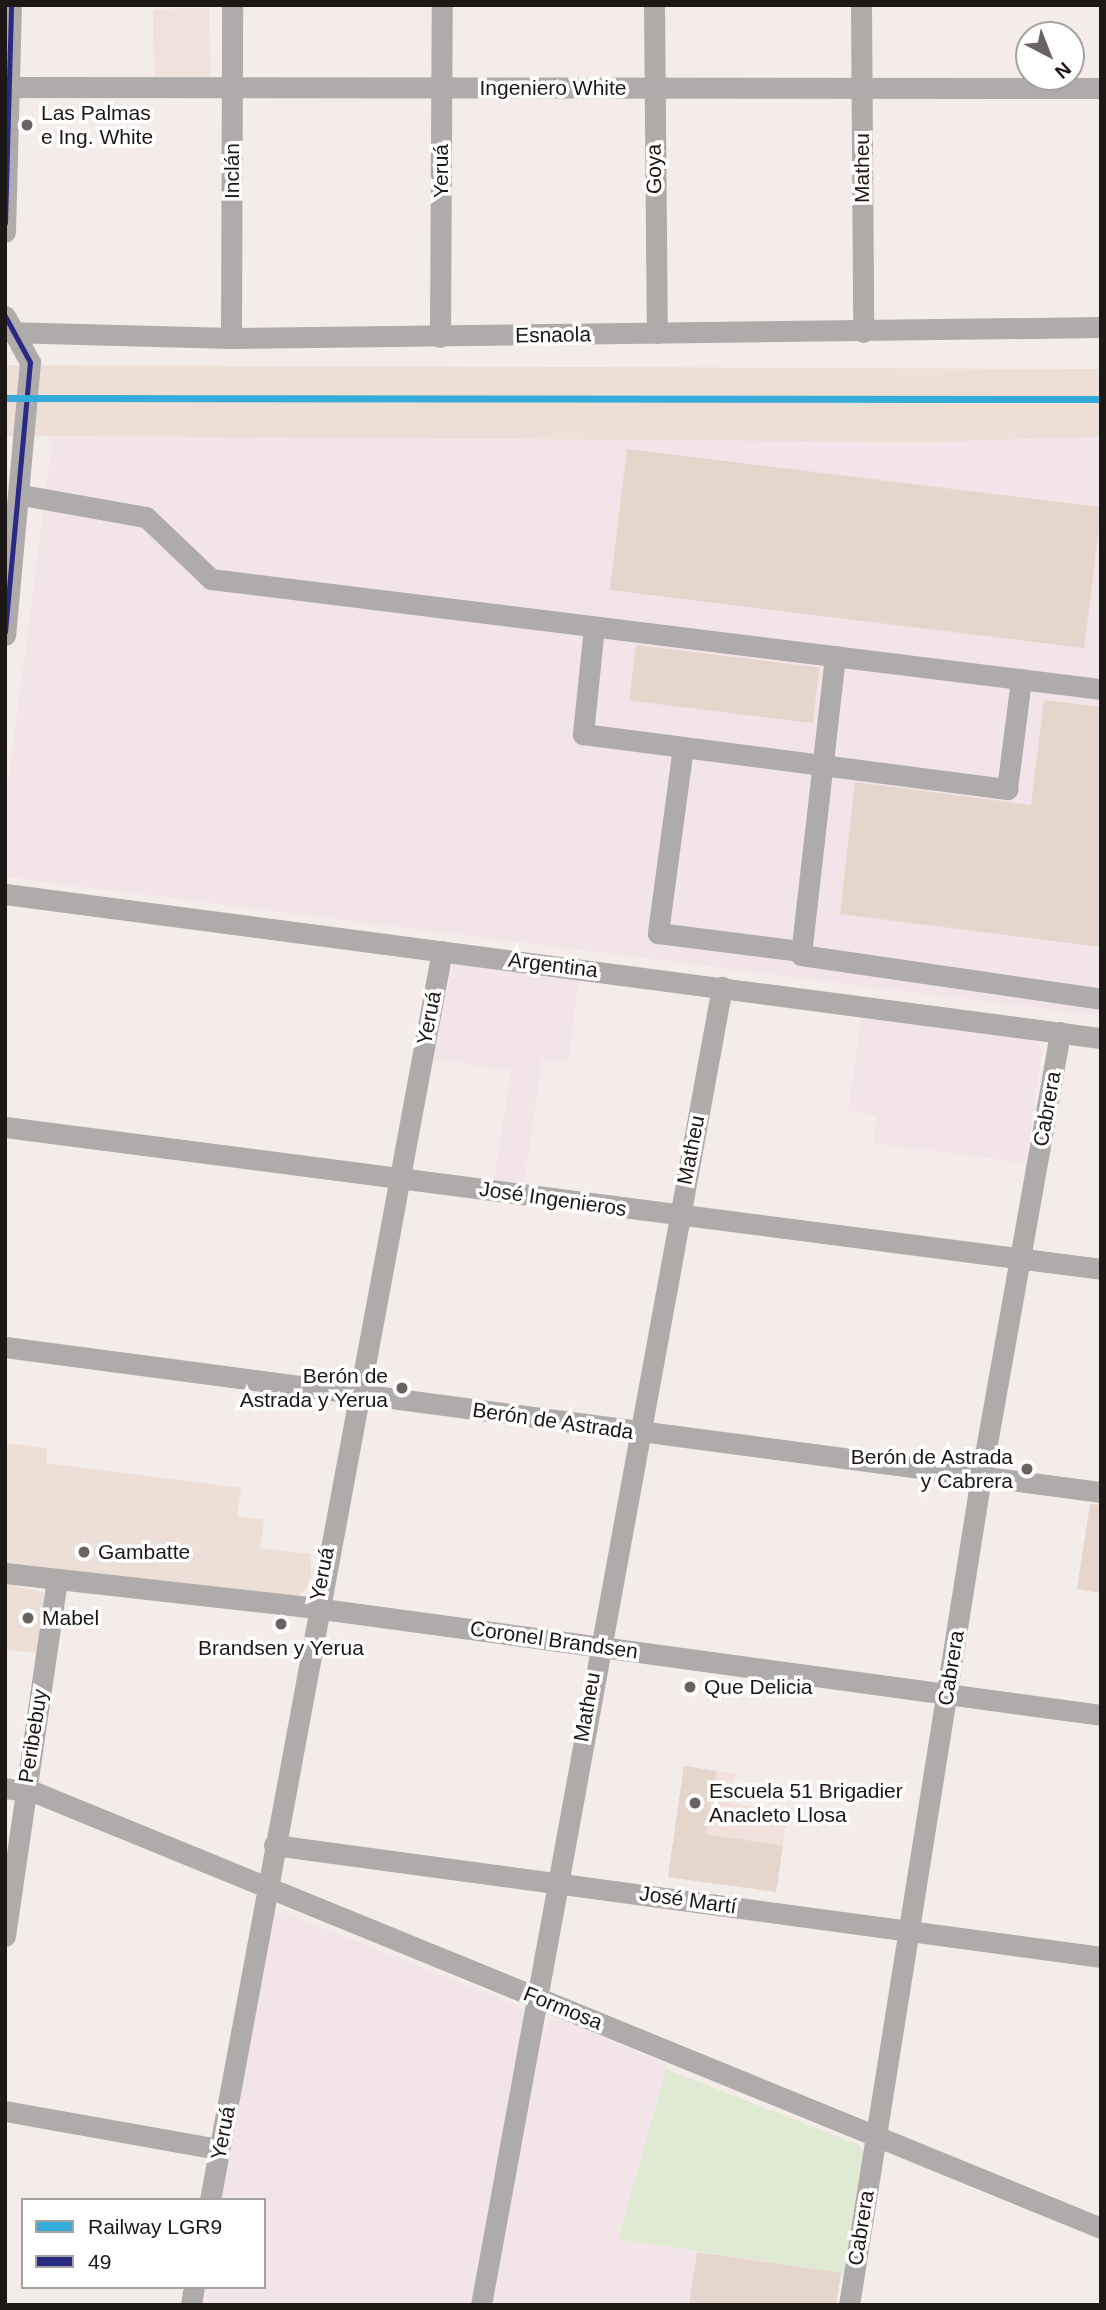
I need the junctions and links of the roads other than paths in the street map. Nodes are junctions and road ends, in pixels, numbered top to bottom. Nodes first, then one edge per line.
1 (11, 5) edge
2 (232, 5) edge
3 (442, 5) edge
4 (653, 5) edge
5 (861, 5) edge
6 (7, 87) edge
7 (862, 87) junction
8 (232, 88) junction
9 (652, 88) junction
10 (1101, 88) edge
11 (441, 89) junction
12 (5, 232) edge
13 (7, 326) edge
14 (1101, 327) edge
15 (863, 331) junction
16 (657, 333) junction
17 (440, 337) junction
18 (231, 338) junction
19 (22, 495) junction
20 (594, 627) junction
21 (5, 635) edge
22 (835, 656) junction
23 (1021, 679) junction
24 (1101, 689) edge
25 (683, 747) junction
26 (824, 765) junction
27 (5, 894) edge
28 (442, 951) junction
29 (801, 951) junction
30 (722, 987) junction
31 (1101, 999) edge
32 (1060, 1032) junction
33 (1101, 1038) edge
34 (5, 1127) edge
35 (398, 1177) junction
36 (679, 1216) junction
37 (1020, 1259) junction
38 (1101, 1269) edge
39 (5, 1347) edge
40 (357, 1393) junction
41 (643, 1434) junction
42 (981, 1477) junction
43 (1101, 1492) edge
44 (5, 1573) edge
45 (57, 1579) junction
46 (315, 1608) junction
47 (598, 1646) junction
48 (947, 1695) junction
49 (1101, 1715) edge
50 (15, 1789) edge
51 (274, 1845) junction
52 (555, 1881) junction
53 (266, 1891) junction
54 (908, 1931) junction
55 (5, 1936) edge
56 (1101, 1957) edge
57 (535, 1996) junction
58 (5, 2111) edge
59 (876, 2137) junction
60 (219, 2149) junction
61 (210, 2198) edge
62 (1101, 2228) edge
63 (481, 2305) edge
64 (849, 2305) edge

1 - 6 street
2 - 8 street, Inclán
3 - 11 street, Yeruá
4 - 9 street, Goya
5 - 7 street, Matheu
6 - 8 street, Ingeniero White
6 - 12 street
7 - 9 street, Ingeniero White
7 - 10 street, Ingeniero White
7 - 15 street, Matheu
8 - 11 street, Ingeniero White
8 - 18 street, Inclán
9 - 11 street, Ingeniero White
9 - 16 street, Goya
11 - 17 street, Yeruá
13 - 18 street, Esnaola
13 - 19 street
14 - 15 street, Esnaola
15 - 16 street, Esnaola
16 - 17 street, Esnaola
17 - 18 street, Esnaola
19 - 20 street
19 - 21 street
20 - 22 street
20 - 25 street
22 - 23 street
22 - 26 street
23 - 24 street
23 - 26 street
25 - 26 street
25 - 29 street
26 - 29 street
27 - 28 street, Argentina
28 - 30 street, Argentina
28 - 35 street, Yeruá
29 - 31 street
30 - 32 street, Argentina
30 - 36 street, Matheu
32 - 33 street, Argentina
32 - 37 street, Cabrera
34 - 35 street, José Ingenieros
35 - 36 street, José Ingenieros
35 - 40 street, Yeruá
36 - 37 street, José Ingenieros
36 - 41 street, Matheu
37 - 38 street, José Ingenieros
37 - 42 street, Cabrera
39 - 40 street, Berón de Astrada
40 - 41 street, Berón de Astrada
40 - 46 street, Yeruá
41 - 42 street, Berón de Astrada
41 - 47 street, Matheu
42 - 43 street, Berón de Astrada
42 - 48 street, Cabrera
44 - 45 street, Coronel Brandsen
45 - 46 street, Coronel Brandsen
45 - 50 street, Peribebuy
46 - 47 street, Coronel Brandsen
46 - 51 street, Yeruá
47 - 48 street, Coronel Brandsen
47 - 52 street, Matheu
48 - 49 street, Coronel Brandsen
48 - 54 street, Cabrera
50 - 53 street, Formosa
50 - 55 street, Peribebuy
51 - 52 street, José Martí
51 - 53 street, Yeruá
52 - 54 street, José Martí
52 - 57 street, Matheu
53 - 57 street, Formosa
53 - 60 street, Yeruá
54 - 56 street, José Martí
54 - 59 street, Cabrera
57 - 59 street, Formosa
57 - 63 street, Matheu
58 - 60 street
59 - 62 street, Formosa
59 - 64 street, Cabrera
60 - 61 street, Yeruá

